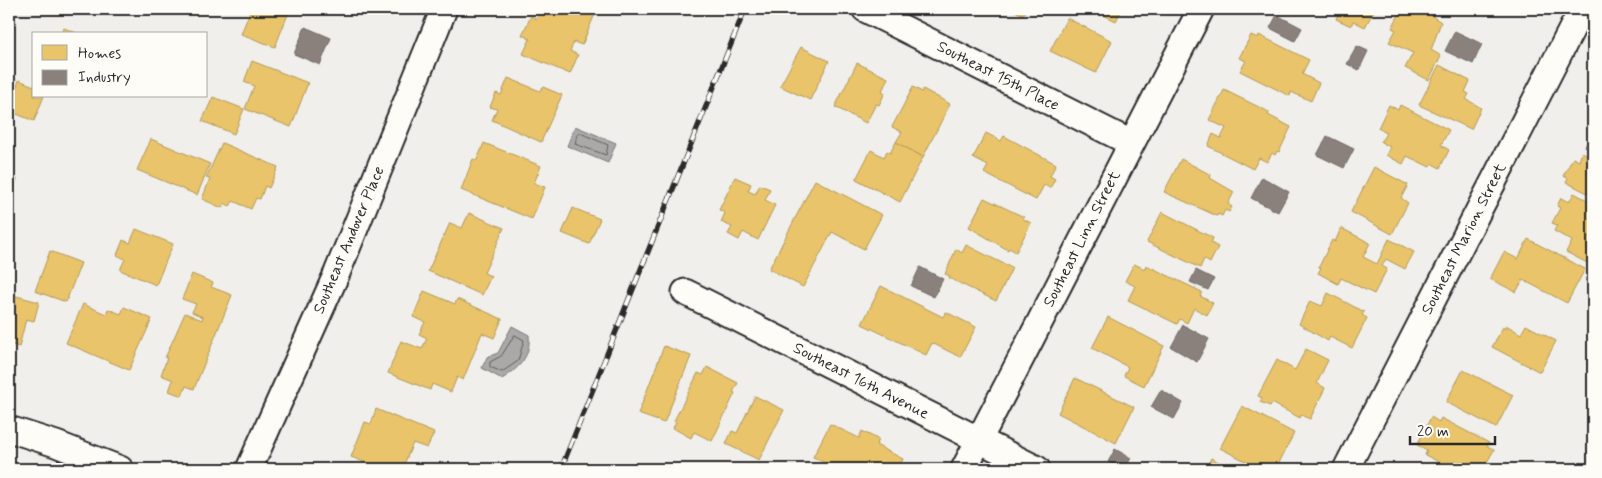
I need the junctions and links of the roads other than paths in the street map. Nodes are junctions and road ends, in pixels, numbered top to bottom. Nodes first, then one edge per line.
1 (444, 9) edge
2 (866, 9) edge
3 (1202, 9) edge
4 (1582, 9) edge
5 (1131, 143) junction
6 (685, 292) dead end
7 (9, 429) edge
8 (979, 440) junction
9 (120, 469) edge
10 (249, 469) edge
11 (964, 469) edge
12 (1037, 469) edge
13 (1346, 469) edge

1 - 10 street, Southeast Andover Place
2 - 5 street, Southeast 15th Place
3 - 5 street, Southeast Linn Street
4 - 13 street, Southeast Marion Street
5 - 8 street, Southeast Linn Street
6 - 8 street, Southeast 16th Avenue
7 - 9 street
8 - 11 street, Southeast Linn Street
8 - 12 street, Southeast 16th Avenue

